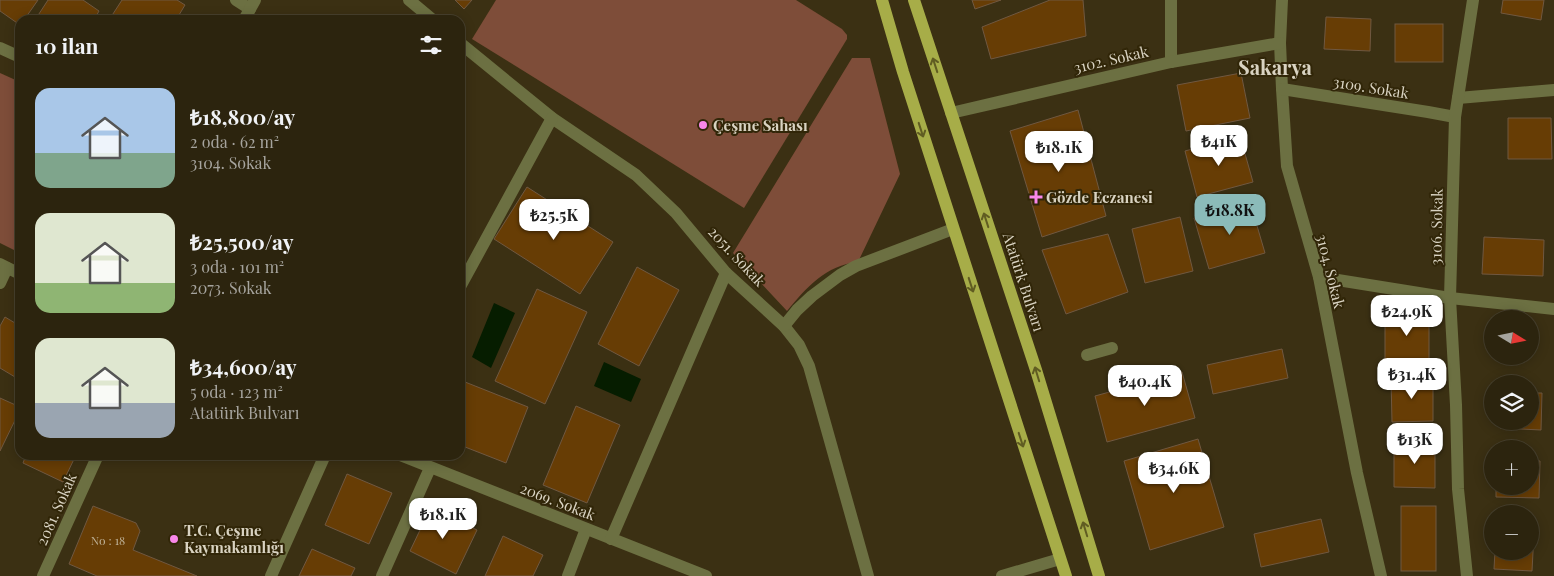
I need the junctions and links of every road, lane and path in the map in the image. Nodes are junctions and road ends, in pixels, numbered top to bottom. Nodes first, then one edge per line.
1 (236, 0) edge
2 (409, 0) edge
3 (882, 0) edge
4 (914, 0) edge
5 (1171, 0) edge
6 (1282, 0) edge
7 (1473, 0) edge
8 (250, 10) edge
9 (427, 15) edge
10 (1280, 43) junction
11 (465, 47) edge
12 (0, 48) edge
13 (15, 55) edge
14 (1171, 62) junction
15 (1282, 89) junction
16 (1554, 90) edge
17 (1458, 98) junction
18 (951, 113) junction
19 (1455, 117) junction
20 (552, 118) junction
21 (953, 229) junction
22 (3, 266) edge
23 (15, 272) edge
24 (726, 272) junction
25 (1319, 277) junction
26 (465, 278) edge
27 (0, 283) edge
28 (1450, 298) junction
29 (1554, 309) edge
30 (784, 326) junction
31 (1112, 348) dead end
32 (1087, 355) dead end
33 (96, 460) edge
34 (323, 460) edge
35 (412, 460) edge
36 (430, 468) junction
37 (586, 529) junction
38 (611, 539) junction
39 (1060, 559) junction
40 (43, 576) edge
41 (271, 576) edge
42 (382, 576) edge
43 (568, 576) edge
44 (706, 576) edge
45 (868, 576) edge
46 (1002, 576) edge
47 (1066, 576) edge
48 (1099, 576) edge
49 (1381, 576) edge
50 (1467, 576) edge

1 - 8 street
2 - 9 street
3 -> 21 main road
18 -> 4 main road, Atatürk Bulvarı
5 - 14 street
6 - 10 street, 3104. Sokak
7 - 17 street, 3106. Sokak
10 - 14 street, 3102. Sokak
10 - 15 street, 3104. Sokak
11 - 20 street, 2051. Sokak
12 - 13 street
14 - 18 street, 3102. Sokak
15 - 19 street, 3109. Sokak
15 - 25 street, 3104. Sokak
16 - 17 street
17 - 19 street, 3106. Sokak
48 -> 18 main road, Atatürk Bulvarı
19 - 28 street, 3106. Sokak
20 - 24 street, 2051. Sokak
20 - 26 street
21 - 30 street
21 -> 39 main road
22 - 23 street
22 - 27 street
24 - 30 street, 2051. Sokak
24 - 38 street
25 - 28 street
25 - 49 street, 3104. Sokak
28 - 29 street
28 - 50 street, 3106. Sokak
30 - 45 street, 2051. Sokak
31 - 32 street
33 - 40 street, 2081. Sokak
34 - 41 street
35 - 36 street, 2069. Sokak
36 - 37 street, 2069. Sokak
36 - 42 street
37 - 38 street, 2069. Sokak
37 - 43 street
38 - 44 street, 2069. Sokak
39 - 46 street
39 - 47 main road

